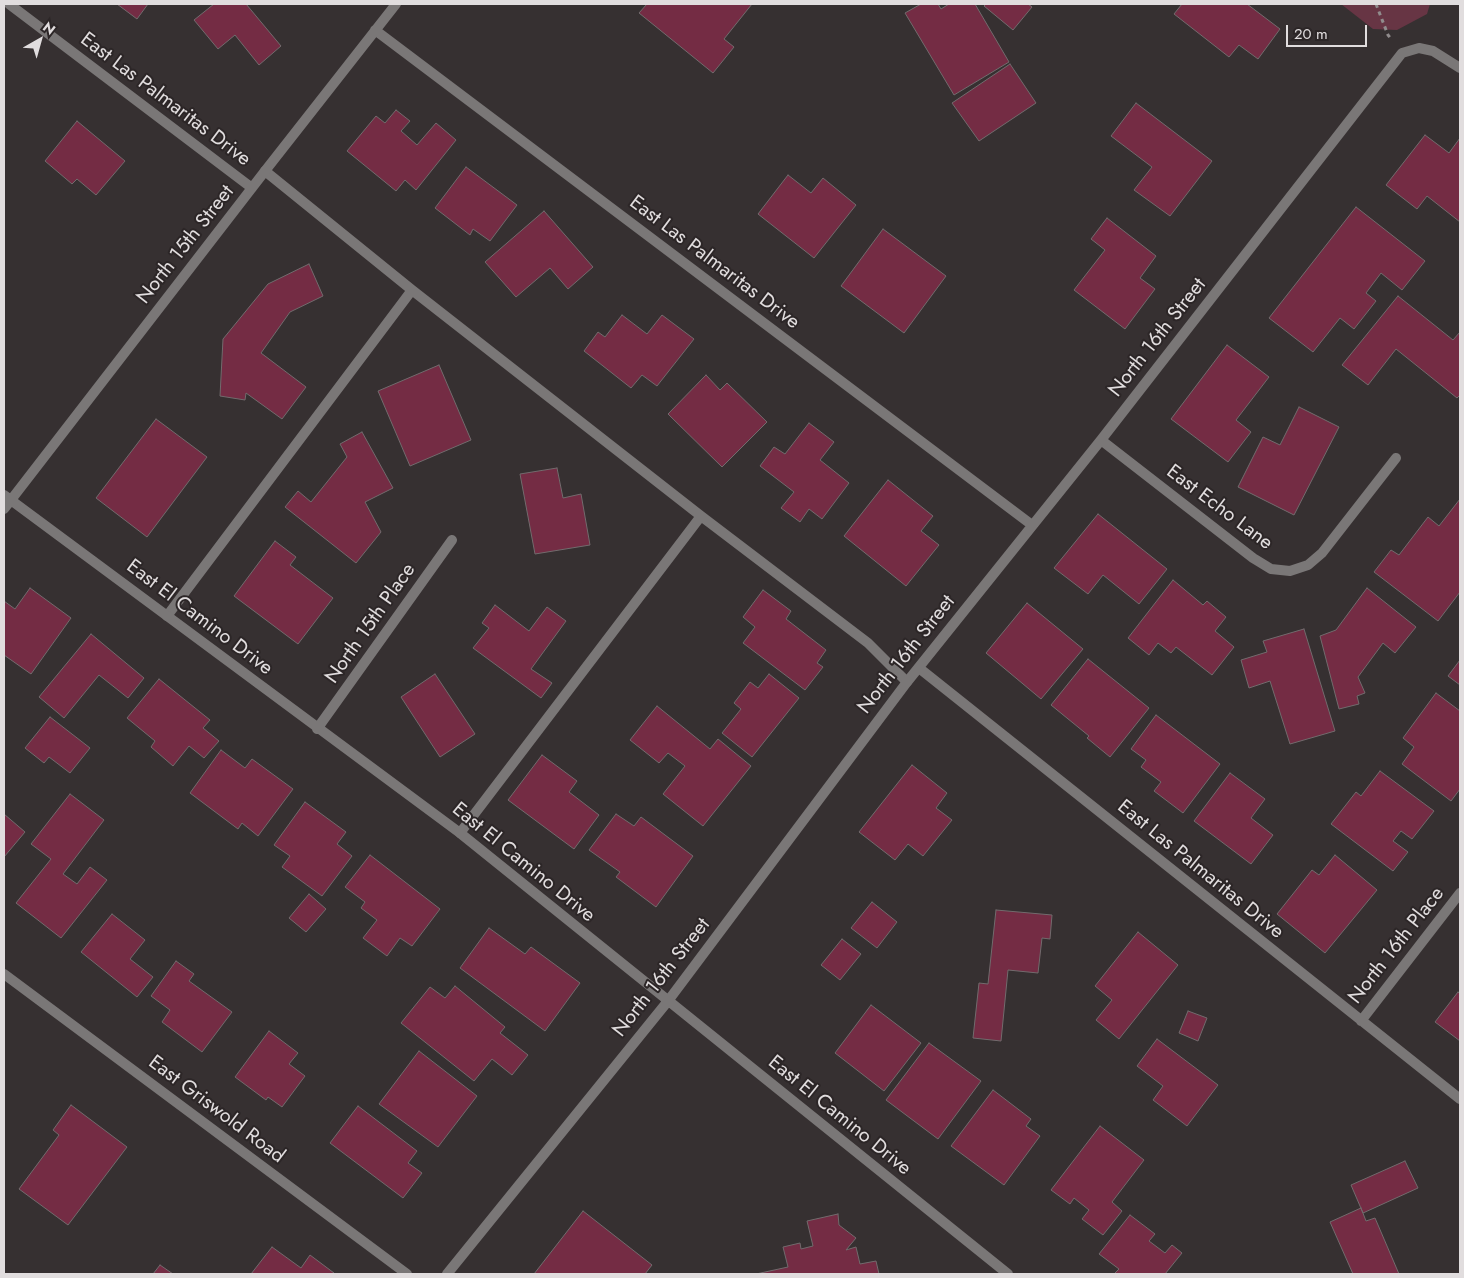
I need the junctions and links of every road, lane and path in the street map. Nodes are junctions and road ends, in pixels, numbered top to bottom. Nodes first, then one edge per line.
1 (9, 4) edge
2 (396, 4) edge
3 (1376, 4) edge
4 (375, 30) junction
5 (1399, 57) junction
6 (1460, 68) edge
7 (265, 171) junction
8 (252, 188) junction
9 (412, 290) junction
10 (1101, 440) junction
11 (1396, 458) dead end
12 (7, 498) edge
13 (4, 509) edge
14 (701, 516) junction
15 (1032, 525) junction
16 (452, 540) dead end
17 (167, 616) junction
18 (919, 668) junction
19 (907, 682) junction
20 (318, 728) junction
21 (460, 833) junction
22 (1460, 893) edge
23 (4, 974) edge
24 (668, 1001) junction
25 (1361, 1021) junction
26 (1460, 1100) edge
27 (408, 1274) edge
28 (447, 1274) edge
29 (1008, 1274) edge

1 - 8 street, East Las Palmaritas Drive
2 - 4 street, North 15th Street
3 - 5 path
4 - 7 street, North 15th Street
4 - 15 street, East Las Palmaritas Drive
5 - 6 street
5 - 10 street, North 16th Street
7 - 8 street, North 15th Street
7 - 9 street
8 - 12 street, North 15th Street
9 - 14 street
9 - 17 street
10 - 11 street, East Echo Lane
10 - 15 street, North 16th Street
12 - 13 street, North 15th Street
12 - 17 street, East El Camino Drive
14 - 19 street
14 - 21 street
15 - 18 street, North 16th Street
16 - 20 street, North 15th Place
17 - 20 street, East El Camino Drive
18 - 19 street, North 16th Street
18 - 25 street, East Las Palmaritas Drive
19 - 24 street, North 16th Street
20 - 21 street, East El Camino Drive
21 - 24 street, East El Camino Drive
22 - 25 street, North 16th Place
23 - 27 street, East Griswold Road
24 - 28 street, North 16th Street
24 - 29 street, East El Camino Drive
25 - 26 street, East Las Palmaritas Drive

